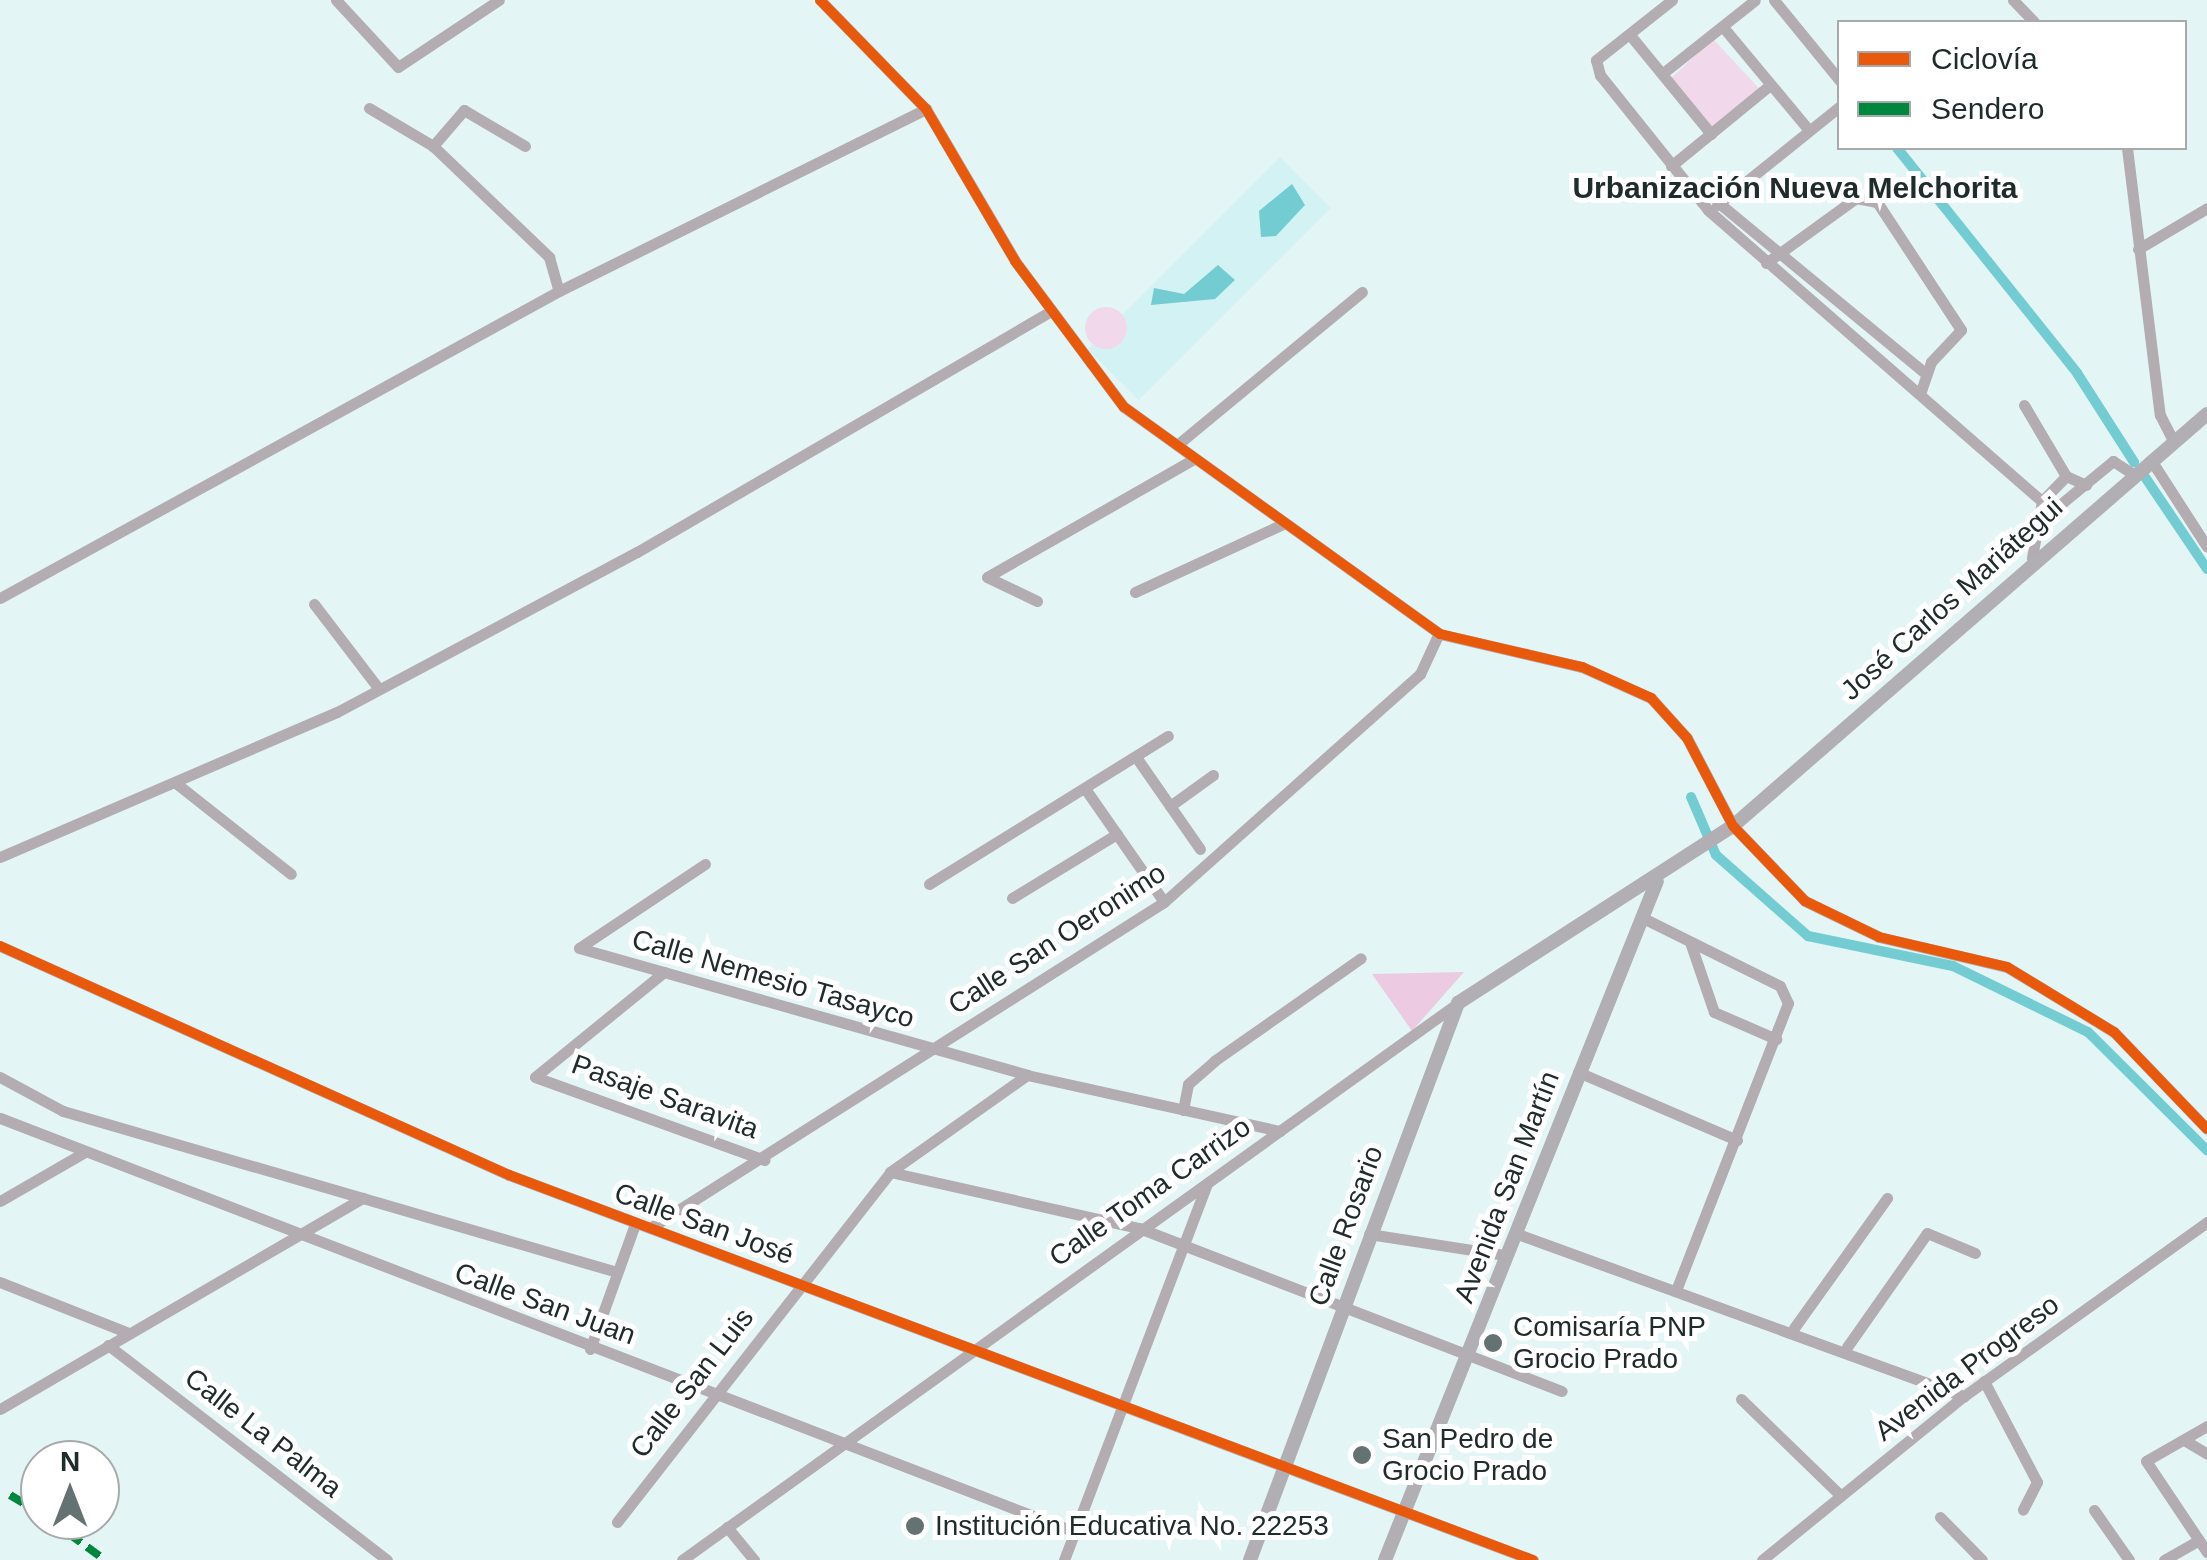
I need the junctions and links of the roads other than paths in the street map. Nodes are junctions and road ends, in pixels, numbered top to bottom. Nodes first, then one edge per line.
1 (336, 0) edge
2 (499, 0) edge
3 (820, 0) edge
4 (1672, 0) edge
5 (1755, 0) edge
6 (1774, 0) edge
7 (2014, 0) edge
8 (2032, 20) edge
9 (1723, 27) junction
10 (1630, 35) junction
11 (1663, 74) junction
12 (1837, 77) edge
13 (1770, 85) junction
14 (370, 108) dead end
15 (1837, 108) edge
16 (926, 109) junction
17 (1808, 129) junction
18 (1710, 134) junction
19 (433, 146) junction
20 (526, 146) dead end
21 (2127, 150) edge
22 (1671, 166) junction
23 (1714, 207) junction
24 (2207, 208) edge
25 (2138, 249) junction
26 (1782, 255) junction
27 (1766, 262) junction
28 (559, 292) junction
29 (1362, 292) dead end
30 (1050, 312) junction
31 (1924, 373) junction
32 (1921, 391) junction
33 (2024, 405) dead end
34 (2207, 414) edge
35 (2173, 442) junction
36 (1177, 445) junction
37 (1192, 460) junction
38 (2151, 460) junction
39 (2134, 474) junction
40 (2066, 476) junction
41 (2086, 484) junction
42 (2042, 501) junction
43 (2207, 519) edge
44 (2039, 522) junction
45 (1283, 524) junction
46 (2195, 527) junction
47 (2207, 547) edge
48 (2032, 558) junction
49 (1135, 592) dead end
50 (0, 598) edge
51 (1036, 601) dead end
52 (314, 604) dead end
53 (1439, 633) junction
54 (379, 688) junction
55 (1168, 736) dead end
56 (1136, 757) junction
57 (1212, 775) dead end
58 (177, 784) junction
59 (1086, 790) junction
60 (1170, 806) junction
61 (1733, 826) junction
62 (1117, 834) junction
63 (1714, 840) joint
64 (1200, 850) dead end
65 (0, 858) edge
66 (705, 864) dead end
67 (291, 874) dead end
68 (1657, 880) junction
69 (929, 884) dead end
70 (1012, 898) dead end
71 (1164, 902) junction
72 (1641, 917) junction
73 (1690, 942) junction
74 (0, 946) edge
75 (1360, 958) dead end
76 (664, 972) junction
77 (1458, 1004) junction
78 (1776, 1039) junction
79 (933, 1050) junction
80 (1578, 1072) junction
81 (1028, 1075) junction
82 (0, 1077) edge
83 (1183, 1110) junction
84 (0, 1118) edge
85 (2207, 1129) edge
86 (1280, 1131) junction
87 (1737, 1140) junction
88 (85, 1152) junction
89 (764, 1160) junction
90 (890, 1172) junction
91 (1206, 1184) junction
92 (363, 1198) junction
93 (1887, 1198) dead end
94 (0, 1201) edge
95 (2207, 1222) edge
96 (635, 1224) junction
97 (650, 1228) junction
98 (1139, 1228) junction
99 (1369, 1234) junction
100 (1515, 1234) junction
101 (300, 1237) junction
102 (1188, 1247) junction
103 (1975, 1253) dead end
104 (1505, 1255) junction
105 (617, 1272) junction
106 (0, 1282) edge
107 (801, 1284) junction
108 (1677, 1287) junction
109 (1342, 1307) junction
110 (1794, 1328) junction
111 (126, 1332) junction
112 (108, 1346) junction
113 (974, 1347) junction
114 (1848, 1347) junction
115 (590, 1350) junction
116 (1470, 1353) junction
117 (1984, 1382) junction
118 (1562, 1391) dead end
119 (716, 1392) junction
120 (1964, 1396) junction
121 (1741, 1398) dead end
122 (1128, 1406) junction
123 (0, 1409) edge
124 (2207, 1426) edge
125 (2184, 1440) junction
126 (846, 1441) junction
127 (2207, 1454) edge
128 (1286, 1468) junction
129 (1841, 1496) junction
130 (2023, 1510) dead end
131 (2094, 1510) dead end
132 (1406, 1512) junction
133 (1940, 1517) dead end
134 (617, 1522) dead end
135 (728, 1526) junction
136 (1075, 1532) junction
137 (2199, 1540) junction
138 (2207, 1552) edge
139 (686, 1559) edge
140 (387, 1560) edge
141 (754, 1560) edge
142 (1064, 1560) edge
143 (1250, 1560) edge
144 (1385, 1560) edge
145 (1533, 1560) edge
146 (1762, 1560) edge
147 (1982, 1560) edge
148 (2129, 1560) edge
149 (2164, 1560) edge

1 - 2 street
3 - 16 street
4 - 10 street
5 - 9 street
6 - 12 street
7 - 8 street
9 - 11 street
9 - 13 street
10 - 11 street
10 - 22 street
11 - 18 street
13 - 17 street
13 - 18 street
14 - 19 street
15 - 17 street
16 - 28 street
16 - 30 street
17 - 23 street
18 - 22 street
19 - 20 street
19 - 28 street
21 - 25 street
22 - 23 street
23 - 26 street
23 - 27 street
24 - 25 street
25 - 35 street
26 - 27 street
26 - 31 street
26 - 31 street
27 - 32 street
28 - 50 street
29 - 36 street
30 - 36 street
30 - 54 street
31 - 32 street
32 - 42 street
33 - 40 street
34 - 35 main road, José Carlos Mariátegui
35 - 38 main road, José Carlos Mariátegui
36 - 37 street
37 - 45 street
37 - 51 street
38 - 39 main road, José Carlos Mariátegui
38 - 46 street
39 - 41 street
39 - 48 main road, José Carlos Mariátegui
40 - 41 street
40 - 42 street
41 - 44 street
42 - 44 street
43 - 46 street
44 - 48 street
45 - 49 street
45 - 53 street
46 - 47 street
48 - 61 main road, José Carlos Mariátegui
52 - 54 street
53 - 61 street
53 - 71 street, Calle San Oeronimo
54 - 58 street
55 - 56 street
56 - 59 street
56 - 60 street
57 - 60 street
58 - 65 street
58 - 67 street
59 - 62 street
59 - 69 street
60 - 64 street
61 - 63 main road, José Carlos Mariátegui
61 - 85 street
62 - 70 street
62 - 71 street
63 - 68 main road, Calle Toma Carrizo
66 - 76 street, Calle Nemesio Tasayco
68 - 72 main road, Avenida San Martín
68 - 77 main road, Calle Toma Carrizo
71 - 79 street, Calle San Oeronimo
72 - 73 street
72 - 80 main road, Avenida San Martín
73 - 78 street
73 - 78 street
74 - 96 street, Calle San José
75 - 83 street
76 - 79 street, Calle Nemesio Tasayco
76 - 89 street, Pasaje Saravita
77 - 86 street, Calle Toma Carrizo
77 - 99 main road, Calle Rosario
78 - 87 street
79 - 81 street, Calle Nemesio Tasayco
79 - 89 street, Calle San Oeronimo
80 - 87 street
80 - 100 main road, Avenida San Martín
81 - 83 street, Calle Nemesio Tasayco
81 - 90 street, Calle San Luis
82 - 92 street
83 - 86 street, Calle Nemesio Tasayco
84 - 88 street, Calle San Juan
86 - 91 street, Calle Toma Carrizo
87 - 108 street
88 - 94 street
88 - 101 street, Calle San Juan
89 - 97 street, Calle San Oeronimo
90 - 98 street
90 - 107 street, Calle San Luis
91 - 98 street, Calle Toma Carrizo
91 - 102 street
92 - 101 street
92 - 105 street
93 - 110 street
95 - 117 street, Avenida Progreso
96 - 97 street, Calle San José
96 - 105 street
97 - 107 street, Calle San José
98 - 102 street
98 - 113 street, Calle Toma Carrizo
99 - 104 street
99 - 109 main road, Calle Rosario
100 - 104 main road, Avenida San Martín
100 - 108 street
101 - 111 street
101 - 115 street, Calle San Juan
102 - 109 street
102 - 122 street
103 - 114 street
104 - 116 main road, Avenida San Martín
105 - 115 street
106 - 111 street
107 - 113 street, Calle San José
107 - 119 street, Calle San Luis
108 - 110 street
109 - 116 street
109 - 128 main road, Calle Rosario
110 - 114 street
111 - 112 street
112 - 123 street
112 - 140 street, Calle La Palma
113 - 122 street, Calle San José
113 - 126 street, Calle Toma Carrizo
114 - 120 street
115 - 119 street, Calle San Juan
116 - 118 street
116 - 132 main road, Avenida San Martín
117 - 120 street, Avenida Progreso
117 - 130 street
119 - 126 street, Calle San Juan
119 - 134 street, Calle San Luis
120 - 129 street, Avenida Progreso
121 - 129 street
122 - 128 street, Calle San José
122 - 136 street
124 - 125 street
125 - 127 street
125 - 137 street
126 - 135 street, Calle Toma Carrizo
126 - 136 street, Calle San Juan
128 - 132 street, Calle San José
128 - 143 main road, Calle Rosario
129 - 146 street, Avenida Progreso
131 - 148 street
132 - 144 main road, Avenida San Martín
132 - 145 street, Calle San José
133 - 147 street
135 - 139 street, Calle Toma Carrizo
135 - 141 street
136 - 142 street
137 - 138 street
137 - 149 street

